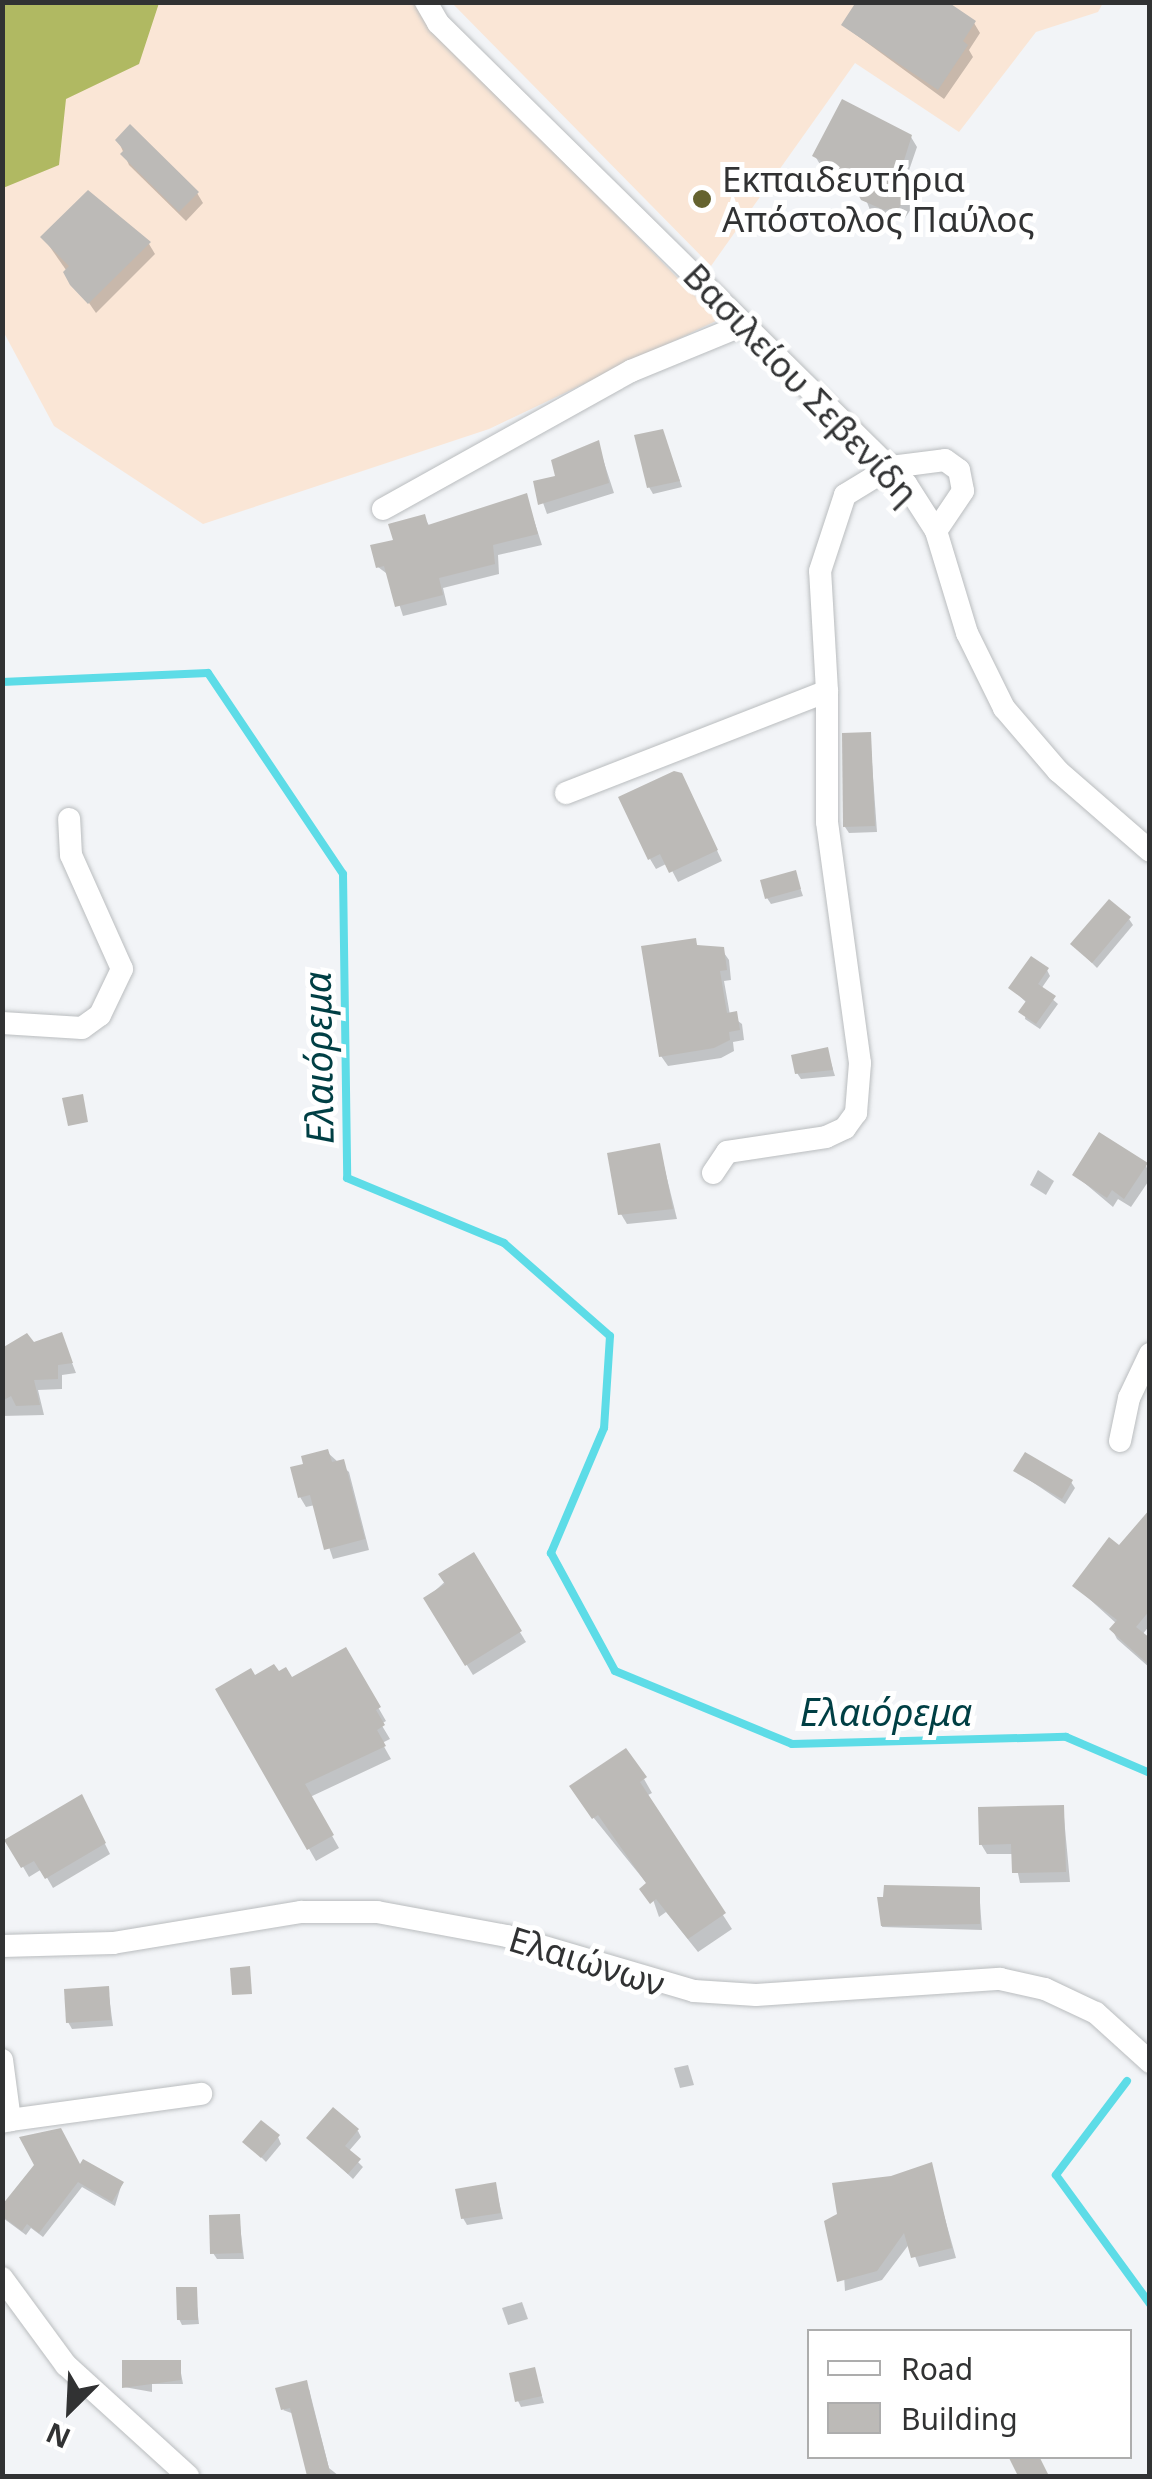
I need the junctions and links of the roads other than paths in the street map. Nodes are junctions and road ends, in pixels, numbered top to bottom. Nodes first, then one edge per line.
1 (426, 2) edge
2 (742, 325) junction
3 (891, 467) junction
4 (384, 509) dead end
5 (936, 531) junction
6 (827, 691) junction
7 (566, 793) dead end
8 (68, 819) dead end
9 (1150, 852) edge
10 (2, 1022) edge
11 (713, 1172) dead end
12 (1150, 1354) edge
13 (1120, 1440) dead end
14 (2, 1946) edge
15 (2, 2060) edge
16 (1150, 2062) edge
17 (201, 2094) dead end
18 (6, 2121) edge
19 (2, 2278) edge
20 (188, 2476) edge

1 - 2 street, Βασιλείου Σεβενίδη
2 - 3 street, Βασιλείου Σεβενίδη
2 - 4 street
3 - 5 street, Βασιλείου Σεβενίδη
3 - 5 street
3 - 6 street
5 - 9 street, Βασιλείου Σεβενίδη
6 - 7 street
6 - 11 street
8 - 10 street
12 - 13 street
14 - 16 street, Ελαιώνων
15 - 18 street
17 - 18 street
19 - 20 street

